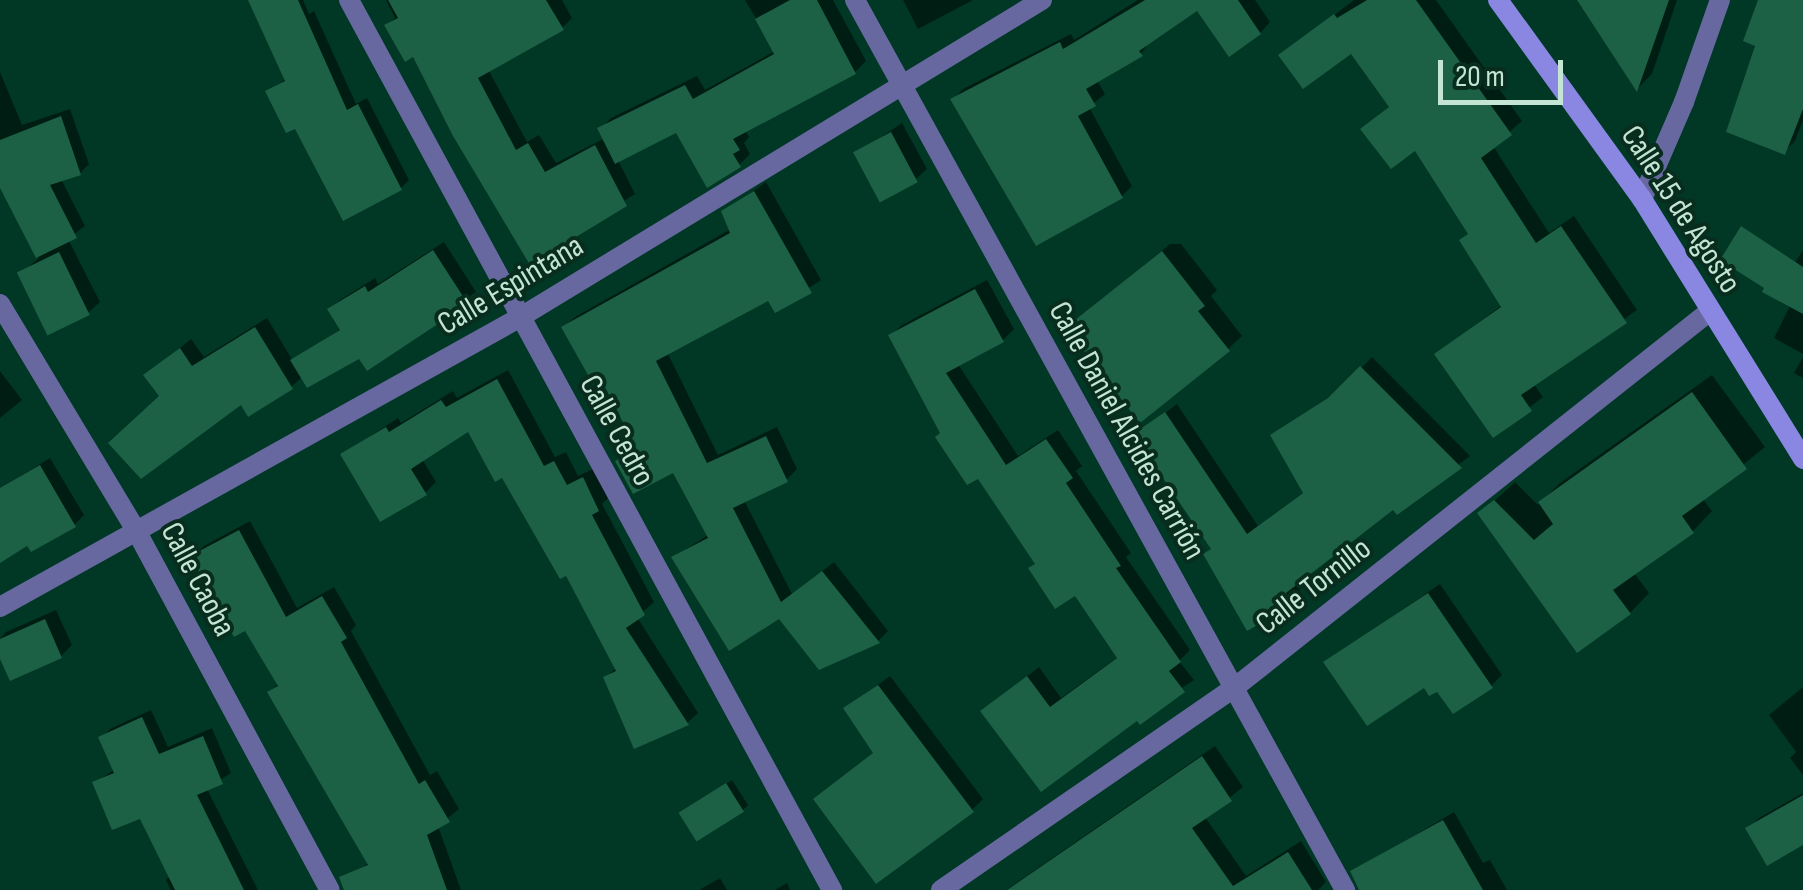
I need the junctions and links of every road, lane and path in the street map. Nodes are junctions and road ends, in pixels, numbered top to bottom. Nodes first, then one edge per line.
1 (349, 0) edge
2 (856, 0) edge
3 (1042, 0) edge
4 (1498, 0) edge
5 (1720, 0) edge
6 (900, 86) junction
7 (1642, 199) junction
8 (0, 304) edge
9 (1710, 311) junction
10 (520, 318) junction
11 (1803, 459) edge
12 (138, 534) junction
13 (0, 607) edge
14 (1234, 688) junction
15 (330, 890) edge
16 (832, 890) edge
17 (940, 890) edge
18 (1346, 890) edge

1 - 10 street, Calle Cedro
2 - 6 street, Calle Daniel Alcides Carrión
3 - 6 street, Calle Espintana
4 - 7 street, Calle 15 de Agosto
5 - 7 street
6 - 10 street, Calle Espintana
6 - 14 street, Calle Daniel Alcides Carrión
7 - 9 street, Calle 15 de Agosto
8 - 12 street, Calle Caoba
9 - 11 street, Calle 15 de Agosto
9 - 14 street, Calle Tornillo
10 - 12 street, Calle Espintana
10 - 16 street, Calle Cedro
12 - 13 street, Calle Espintana
12 - 15 street, Calle Caoba
14 - 17 street, Calle Tornillo
14 - 18 street, Calle Daniel Alcides Carrión

